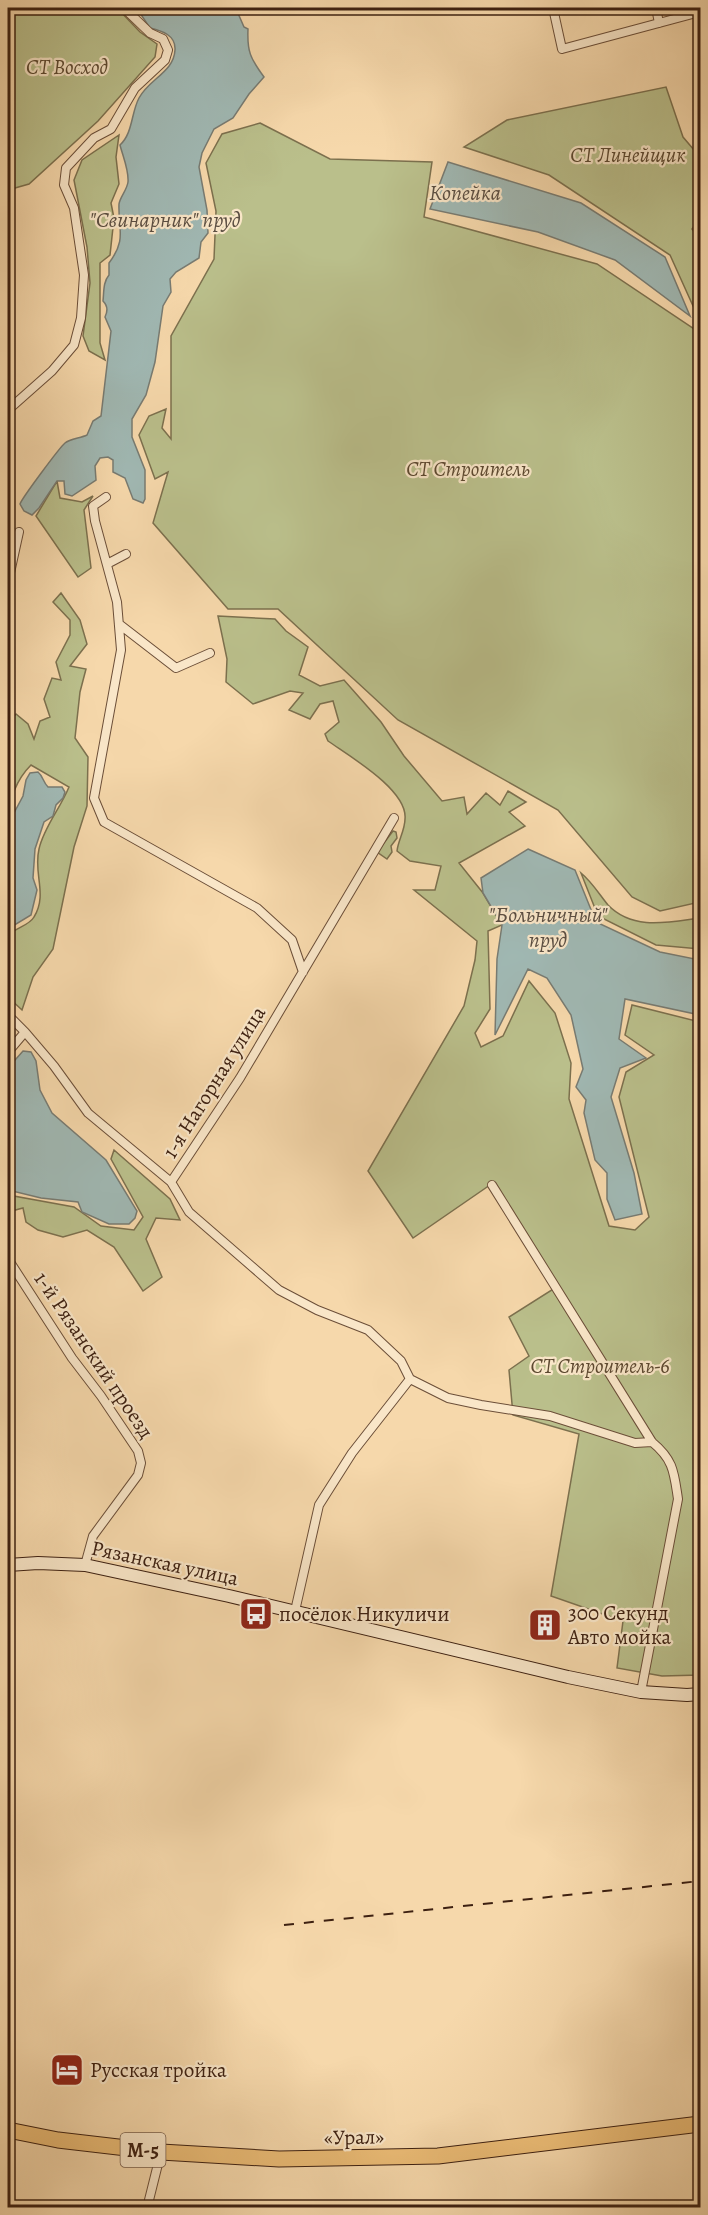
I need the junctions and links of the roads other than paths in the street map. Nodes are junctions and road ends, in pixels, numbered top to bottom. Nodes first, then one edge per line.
1 (124, 8) edge
2 (553, 8) edge
3 (656, 8) edge
4 (700, 12) edge
5 (659, 23) junction
6 (8, 410) edge
7 (106, 498) dead end
8 (19, 532) dead end
9 (126, 554) dead end
10 (107, 564) junction
11 (8, 582) edge
12 (119, 624) junction
13 (210, 653) dead end
14 (394, 818) dead end
15 (303, 972) junction
16 (8, 1015) edge
17 (25, 1032) junction
18 (8, 1052) edge
19 (171, 1182) junction
20 (492, 1185) dead end
21 (8, 1259) edge
22 (410, 1379) junction
23 (652, 1442) junction
24 (8, 1565) edge
25 (85, 1565) junction
26 (295, 1611) junction
27 (641, 1692) junction
28 (700, 1694) edge
29 (700, 2124) edge
30 (8, 2130) edge
31 (161, 2152) junction
32 (147, 2208) edge

1 - 6 street
2 - 5 street
3 - 5 street
4 - 5 street
7 - 10 street
8 - 11 street
9 - 10 street
10 - 12 street
12 - 13 street
12 - 15 street
14 - 15 street, 1-я Нагорная улица
15 - 19 street, 1-я Нагорная улица
16 - 17 street, 1-я Нагорная улица
17 - 18 street
17 - 19 street, 1-я Нагорная улица
19 - 22 street
20 - 23 street
21 - 25 street, 1-й Рязанский проезд
22 - 23 street
22 - 26 street
23 - 27 street
24 - 25 street, Рязанская улица
25 - 26 street, Рязанская улица
26 - 27 street, Рязанская улица
27 - 28 street, Рязанская улица
29 - 31 highway, «Урал» / М-5
30 - 31 highway, «Урал» / М-5
31 - 32 street

